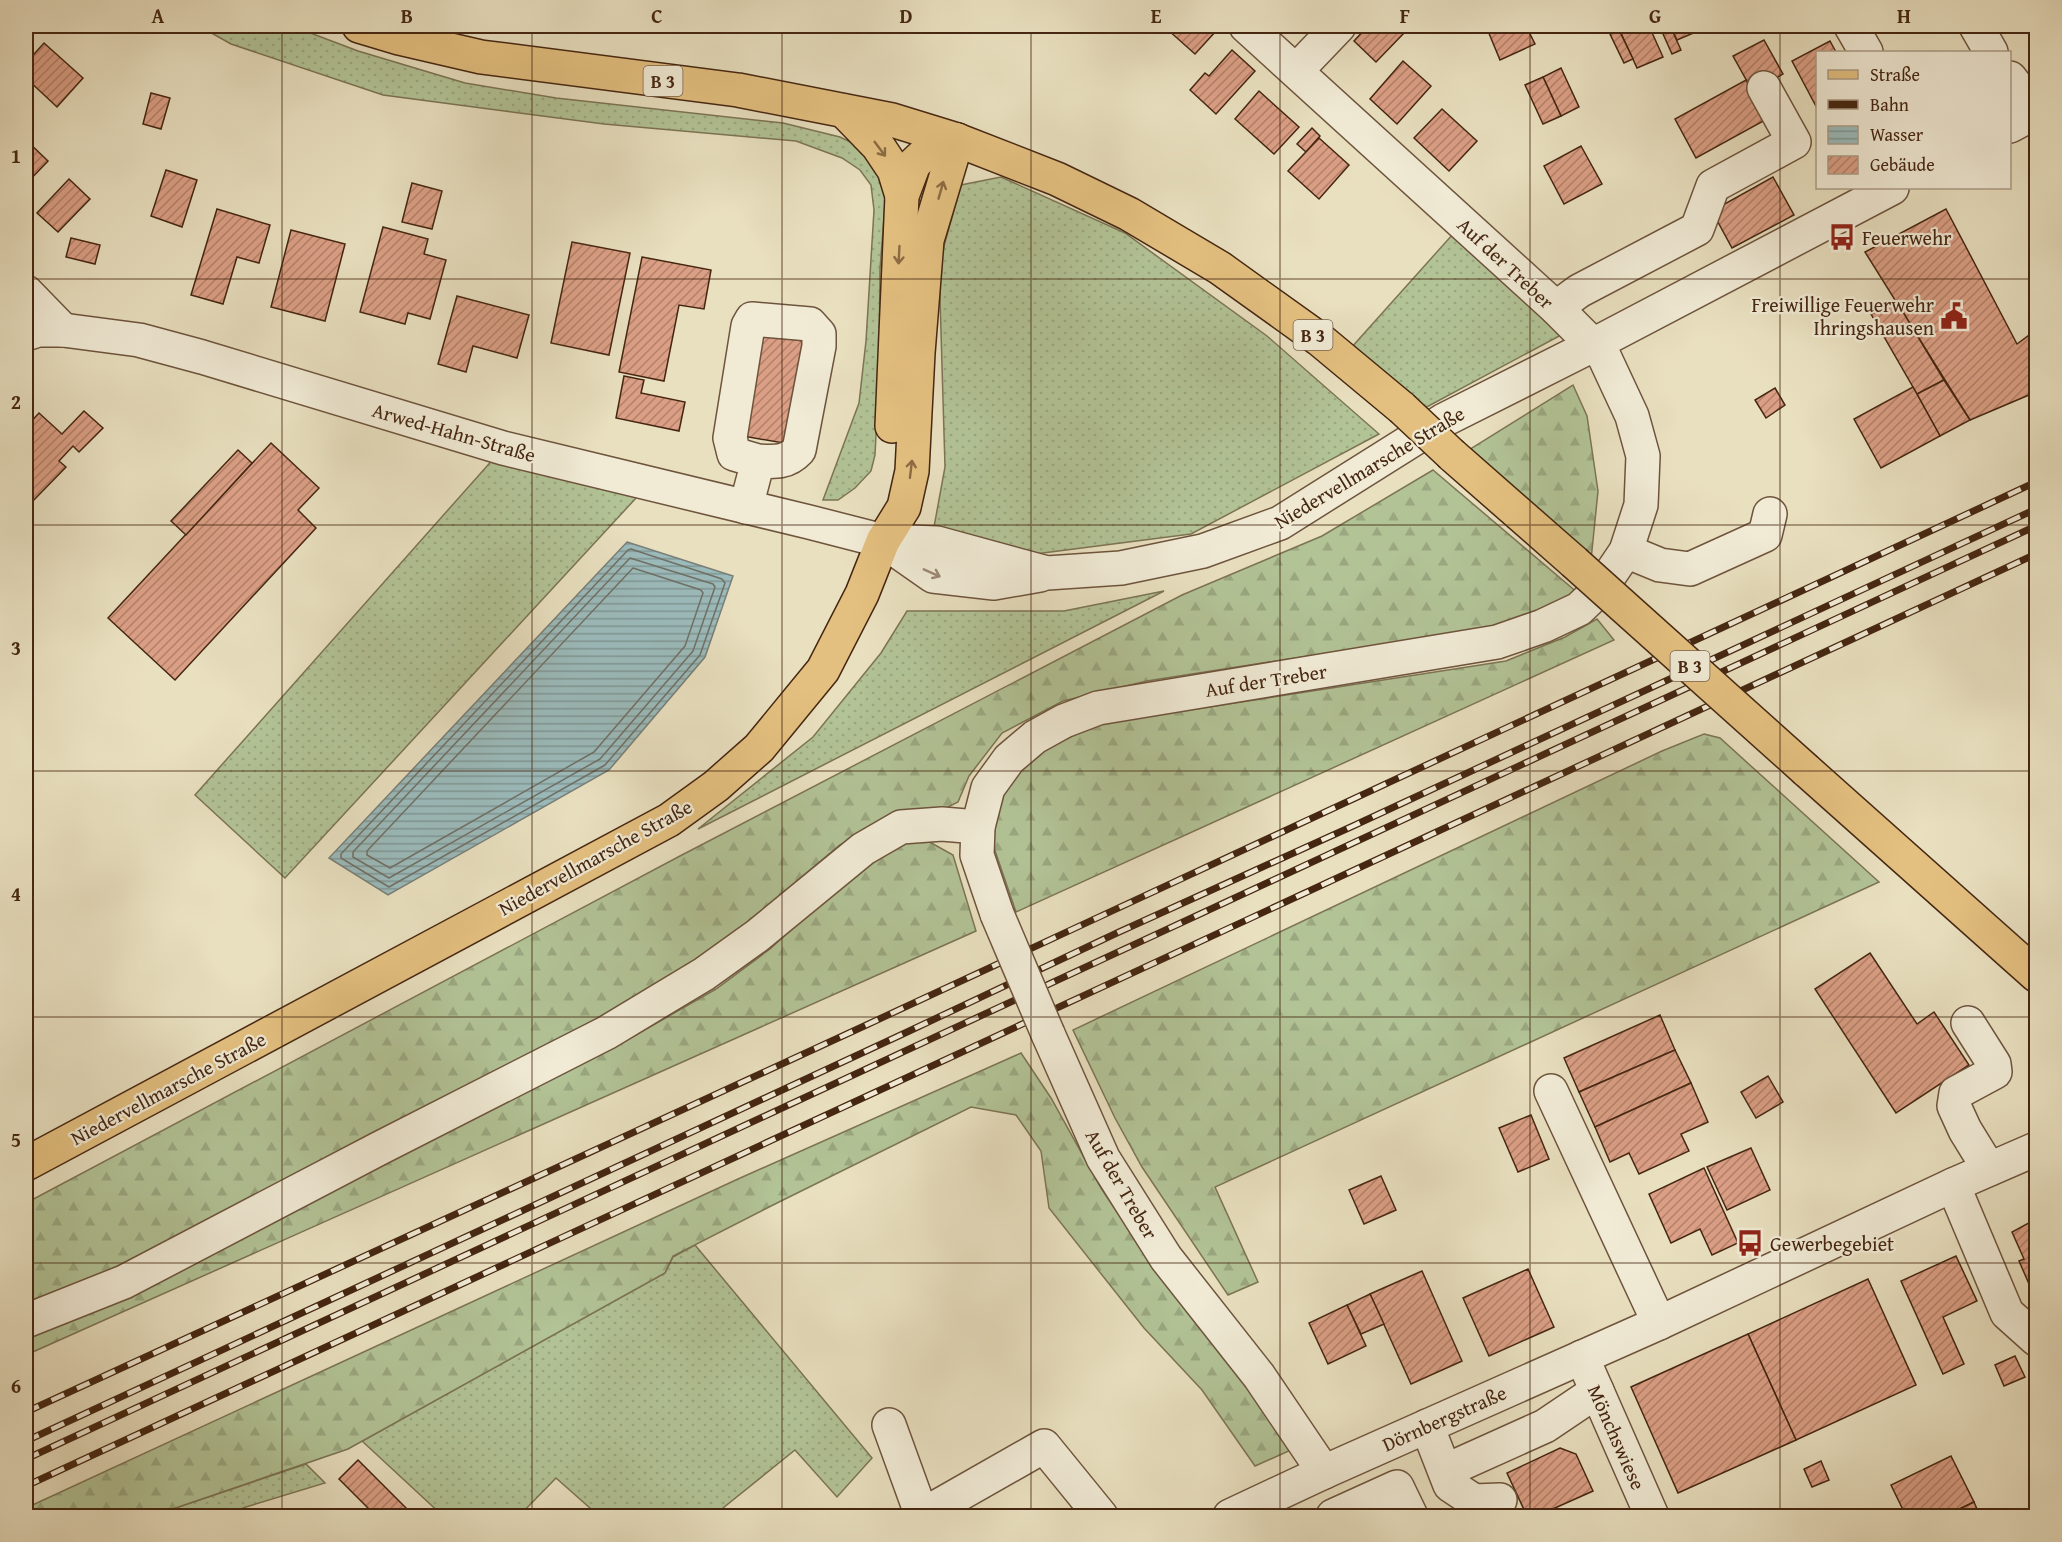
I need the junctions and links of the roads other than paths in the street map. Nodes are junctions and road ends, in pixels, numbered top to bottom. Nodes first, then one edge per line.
1 (359, 26) edge
2 (1246, 26) edge
3 (1851, 26) edge
4 (1976, 26) edge
5 (1322, 31) edge
6 (1865, 51) edge
7 (1989, 51) edge
8 (1296, 71) junction
9 (2011, 79) edge
10 (1764, 88) dead end
11 (844, 111) junction
12 (2037, 112) edge
13 (2011, 125) edge
14 (957, 140) junction
15 (1890, 189) edge
16 (902, 196) junction
17 (26, 292) edge
18 (1556, 308) junction
19 (63, 330) junction
20 (26, 334) edge
21 (1593, 345) junction
22 (758, 461) dead end
23 (746, 507) junction
24 (1770, 514) dead end
25 (883, 542) junction
26 (1626, 550) junction
27 (978, 827) junction
28 (2037, 975) edge
29 (1968, 1023) dead end
30 (1551, 1091) dead end
31 (2037, 1149) edge
32 (26, 1164) edge
33 (1989, 1169) junction
34 (1953, 1185) junction
35 (26, 1321) edge
36 (1659, 1323) junction
37 (2037, 1339) edge
38 (1582, 1357) junction
39 (1597, 1391) junction
40 (889, 1425) dead end
41 (1427, 1426) junction
42 (1372, 1450) junction
43 (1445, 1471) junction
44 (1324, 1472) junction
45 (1390, 1490) junction
46 (1500, 1500) dead end
47 (1240, 1514) edge
48 (921, 1516) edge
49 (1101, 1516) edge
50 (1333, 1516) edge
51 (1411, 1516) edge
52 (1652, 1516) edge

1 - 11 main road, B 3
2 - 8 street, Auf der Treber
3 - 6 street
4 - 7 street
5 - 8 street
8 - 18 street, Auf der Treber
9 - 12 street
10 - 18 street
11 - 14 main road, B 3
11 -> 16 main road
12 - 13 street
14 - 16 main road
25 -> 14 main road
14 - 28 main road, B 3, bridge
15 - 21 street, Niedervellmarsche Straße
16 -> 25 main road
17 - 19 street
18 - 21 street, Auf der Treber
19 - 20 street, Arwed-Hahn-Straße
19 - 23 street, Arwed-Hahn-Straße
21 - 25 street, Niedervellmarsche Straße
21 - 26 street, Auf der Treber
22 - 23 street
23 - 25 street, Arwed-Hahn-Straße
24 - 26 street
25 - 32 main road, Niedervellmarsche Straße
26 - 27 street, Auf der Treber
27 - 35 street
27 - 44 street, Auf der Treber, bridge
29 - 33 street
30 - 36 street
31 - 33 street, Dörnbergstraße
33 - 34 street, Dörnbergstraße
34 - 36 street, Dörnbergstraße
34 - 37 street
36 - 38 street, Dörnbergstraße
38 - 39 street, Mönchswiese
38 - 41 street, Dörnbergstraße
39 - 43 street
39 - 52 street, Mönchswiese
40 - 48 street
41 - 42 street, Dörnbergstraße
41 - 43 street
42 - 44 street, Dörnbergstraße
42 - 45 street
43 - 46 street
44 - 47 street, Dörnbergstraße
45 - 50 street
45 - 51 street
48 - 49 street

